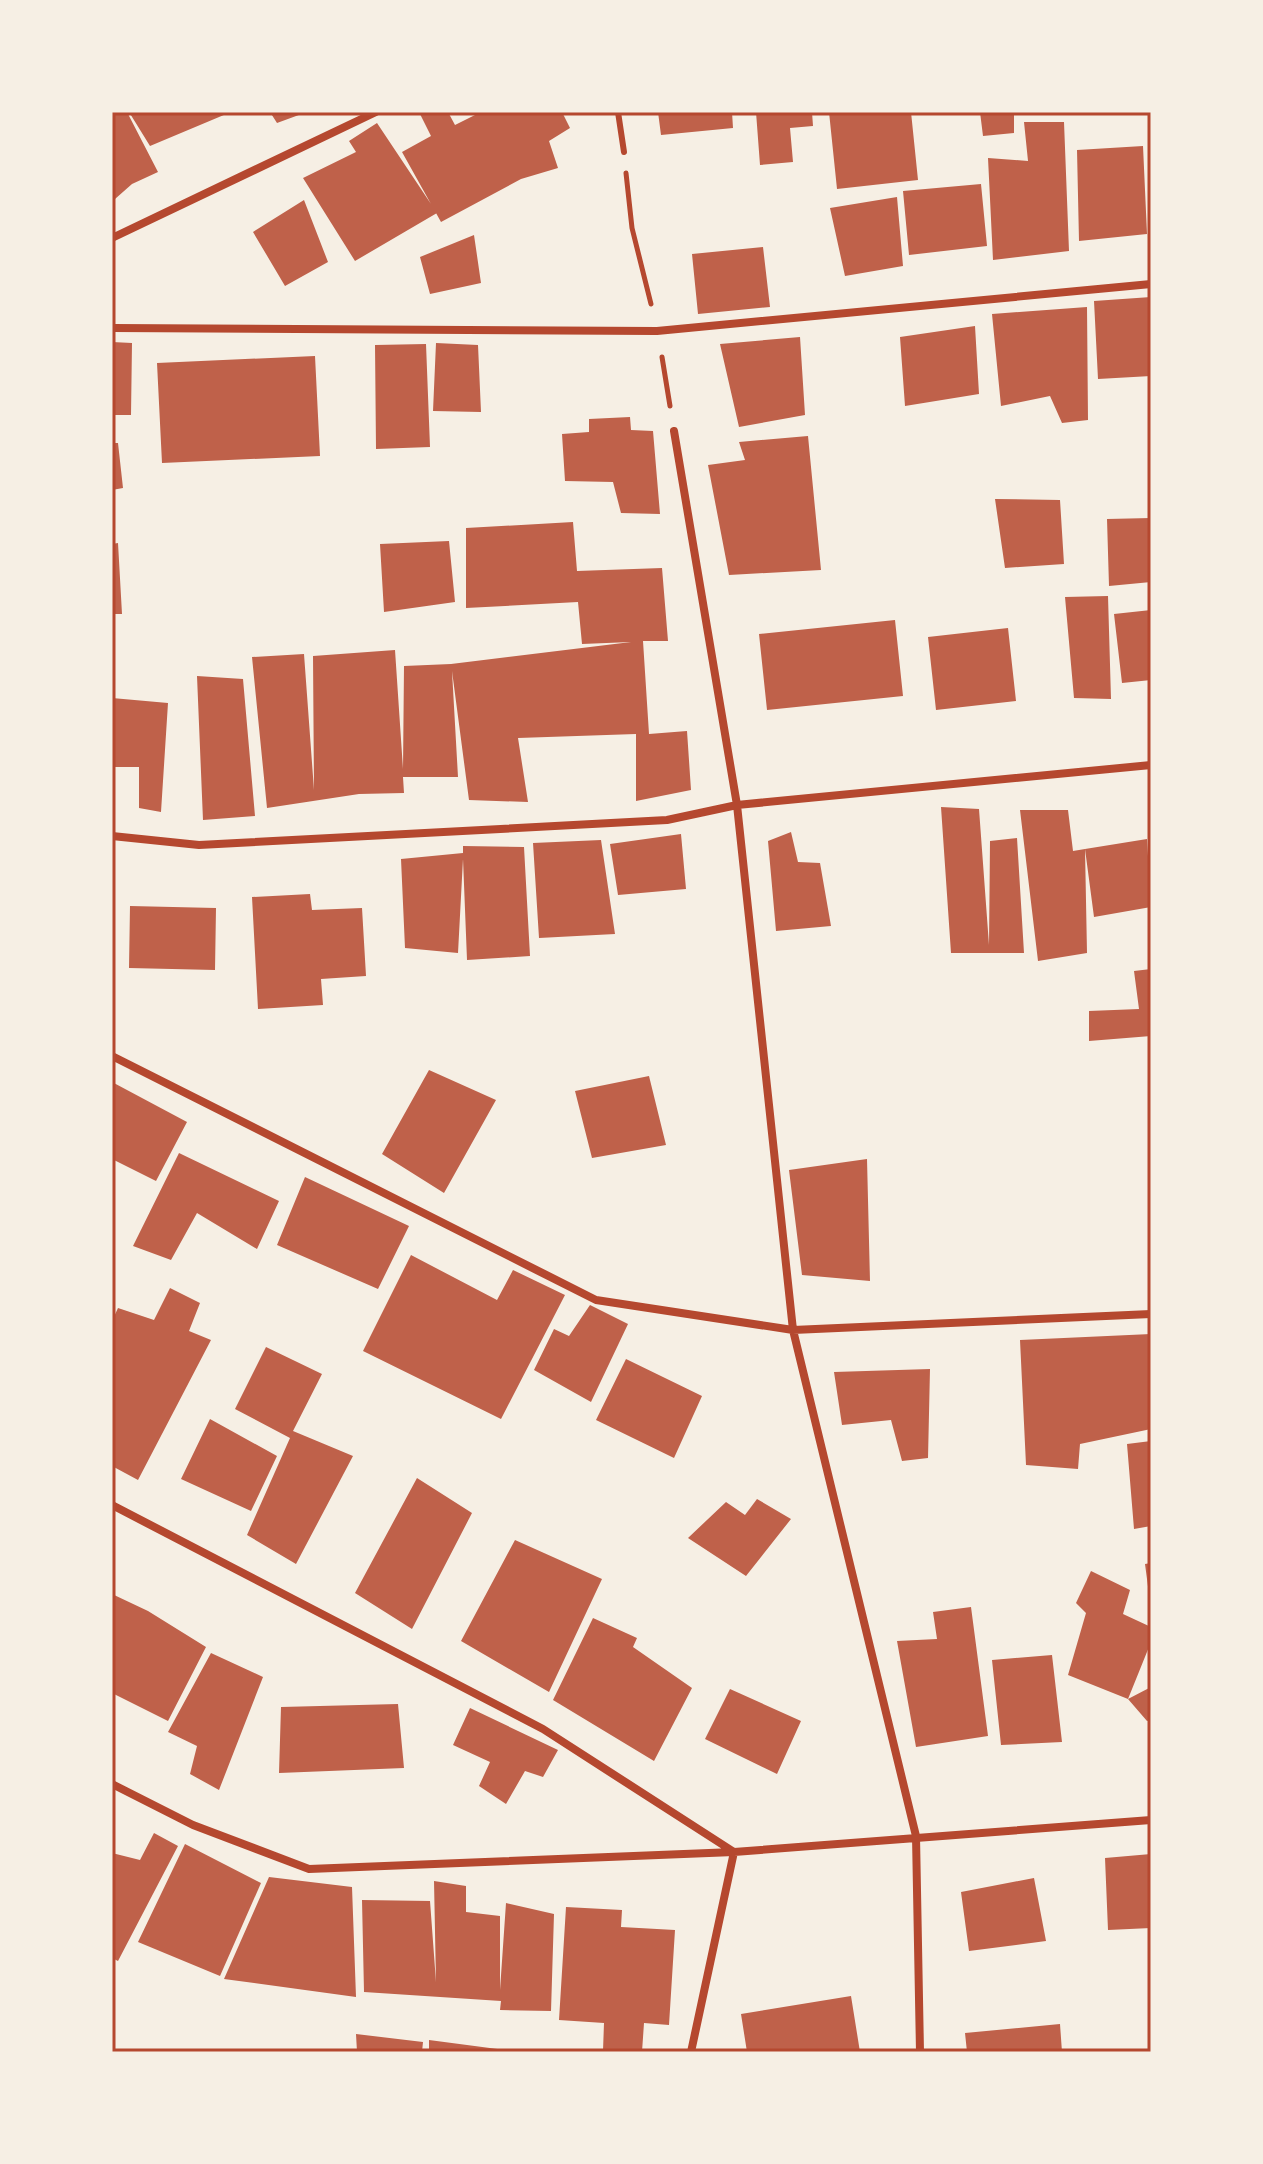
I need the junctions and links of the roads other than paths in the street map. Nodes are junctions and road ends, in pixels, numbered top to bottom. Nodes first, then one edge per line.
1 (376, 112) edge
2 (618, 112) edge
3 (624, 152) road end
4 (112, 238) edge
5 (1151, 284) edge
6 (112, 328) edge
7 (674, 431) road end
8 (1151, 765) edge
9 (737, 805) junction
10 (112, 836) edge
11 (112, 1056) edge
12 (1151, 1314) edge
13 (793, 1330) junction
14 (112, 1505) edge
15 (112, 1784) edge
16 (1151, 1820) edge
17 (916, 1836) junction
18 (734, 1852) junction
19 (691, 2052) edge
20 (920, 2052) edge

1 - 4 street
2 - 3 lane
5 - 6 street
7 - 9 street
8 - 9 street
9 - 10 street
9 - 13 street
11 - 13 street
12 - 13 street
13 - 17 street
14 - 18 street
15 - 18 street
16 - 17 street
17 - 18 street
17 - 20 street
18 - 19 street

